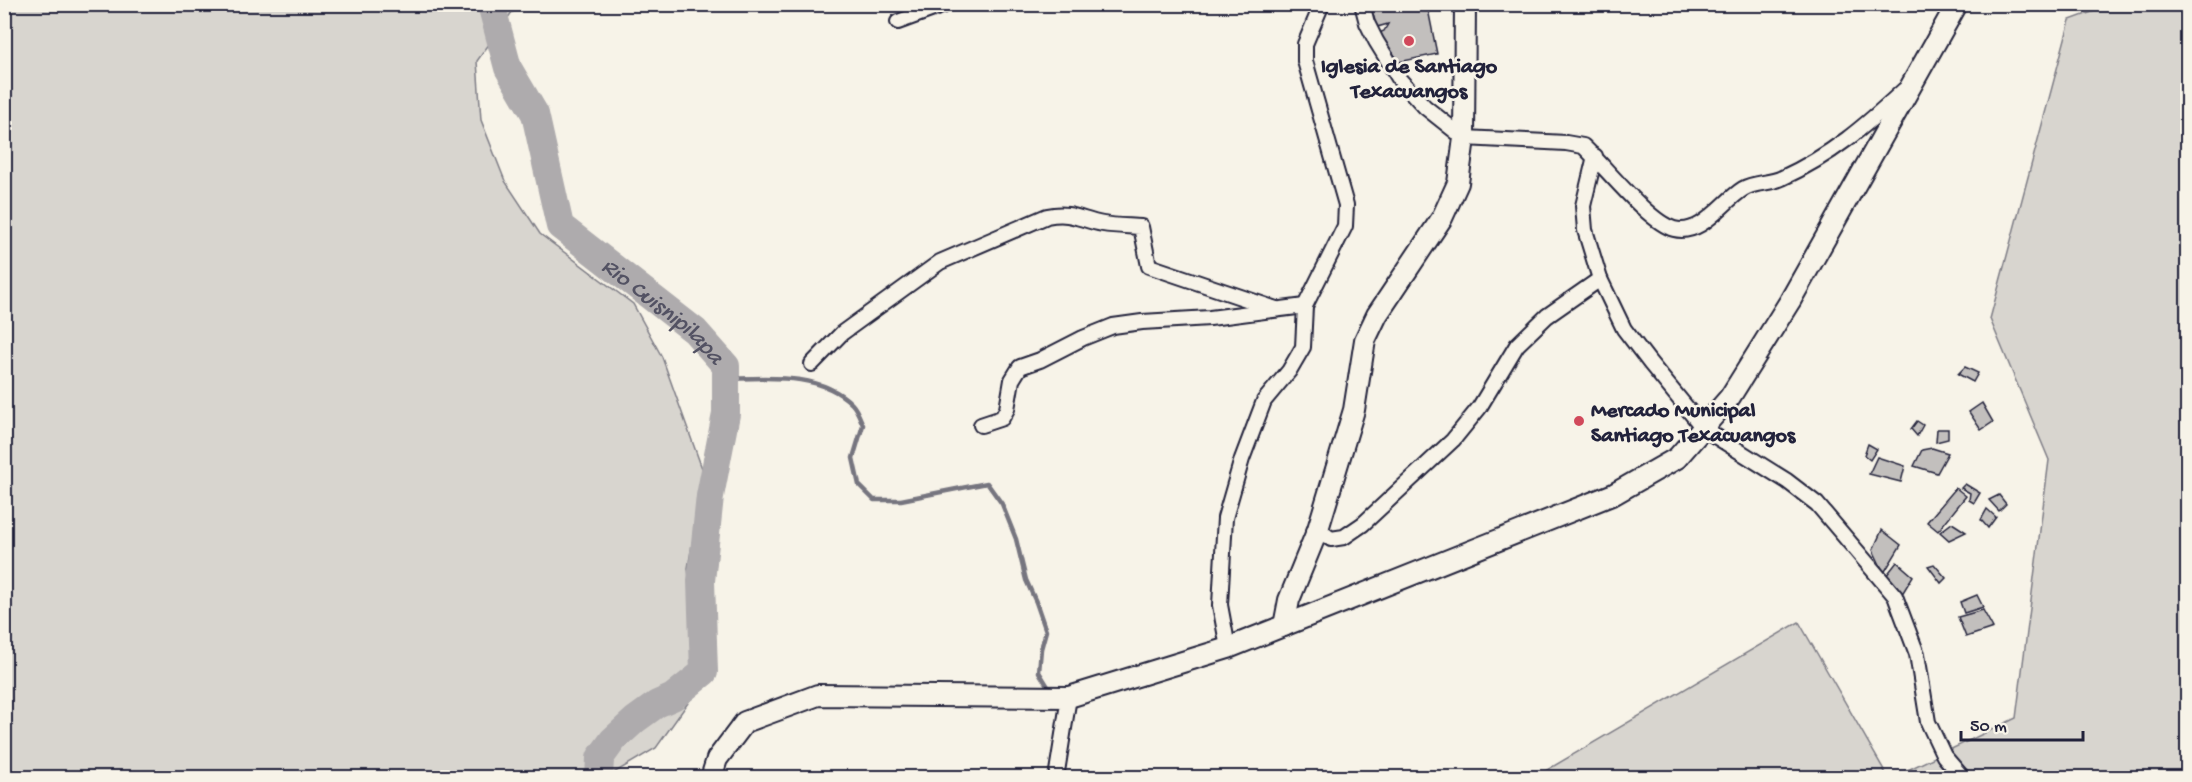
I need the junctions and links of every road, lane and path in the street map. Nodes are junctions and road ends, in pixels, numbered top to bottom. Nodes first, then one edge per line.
1 (947, 4) edge
2 (1322, 4) edge
3 (1362, 4) edge
4 (1465, 4) edge
5 (1957, 4) edge
6 (898, 22) dead end
7 (1912, 82) junction
8 (1464, 138) junction
9 (1595, 156) junction
10 (1600, 279) junction
11 (1305, 306) junction
12 (1276, 309) junction
13 (813, 364) dead end
14 (981, 425) dead end
15 (1704, 429) junction
16 (1318, 529) junction
17 (1284, 626) junction
18 (1228, 648) junction
19 (1069, 697) junction
20 (711, 777) edge
21 (1056, 777) edge
22 (1963, 777) edge

1 - 6 street
2 - 11 street
3 - 8 street
4 - 8 street
5 - 7 street
7 - 9 street
7 - 15 street
8 - 9 street
8 - 16 street
9 - 10 street
10 - 15 street
10 - 16 street
11 - 12 street
11 - 18 street
12 - 13 street
12 - 14 street
15 - 17 street
15 - 22 street
16 - 17 street
17 - 18 street
18 - 19 street
19 - 20 street
19 - 21 street

